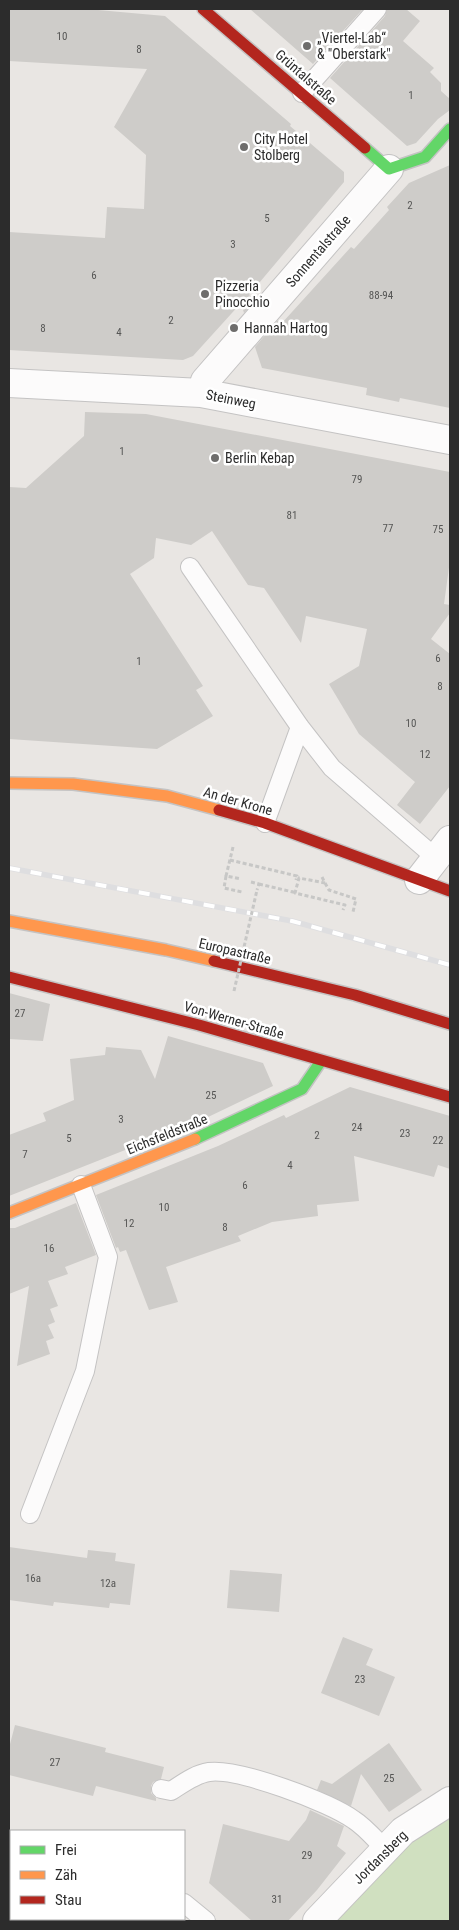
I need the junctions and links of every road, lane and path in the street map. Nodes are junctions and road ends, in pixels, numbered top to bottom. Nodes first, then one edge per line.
1 (203, 9) edge
2 (377, 9) edge
3 (302, 93) junction
4 (450, 128) edge
5 (390, 169) junction
6 (9, 383) edge
7 (201, 393) junction
8 (450, 440) edge
9 (190, 567) dead end
10 (300, 728) junction
11 (9, 783) edge
12 (240, 817) junction
13 (265, 823) junction
14 (320, 844) junction
15 (443, 849) edge
16 (230, 860) junction
17 (226, 876) junction
18 (241, 879) dead end
19 (420, 880) junction
20 (251, 882) dead end
21 (325, 883) junction
22 (259, 884) junction
23 (450, 891) edge
24 (242, 892) dead end
25 (343, 910) dead end
26 (353, 912) dead end
27 (9, 921) edge
28 (9, 977) edge
29 (234, 992) dead end
30 (450, 1024) edge
31 (322, 1061) junction
32 (450, 1097) edge
33 (81, 1185) junction
34 (9, 1213) edge
35 (30, 1514) dead end
36 (161, 1789) dead end
37 (450, 1801) edge
38 (385, 1849) junction
39 (185, 1904) edge
40 (206, 1921) edge
41 (317, 1921) edge

1 - 3 street, Grüntalstraße
2 - 3 lane
3 - 5 street, Grüntalstraße
4 - 5 street, Sonnentalstraße
5 - 7 street, Sonnentalstraße
6 - 7 street, Steinweg
7 - 8 street, Steinweg
9 - 10 lane
10 - 13 lane
10 - 15 lane
11 - 12 street, An der Krone
12 - 13 street, An der Krone
12 - 16 path
13 - 14 street, An der Krone
14 - 19 street, An der Krone
14 - 21 path
15 - 19 street
16 - 17 path
16 - 22 path
17 - 18 path
17 - 24 path
19 - 23 street, An der Krone
20 - 22 path
21 - 25 path
21 - 26 path
22 - 29 path, bridge
27 - 30 street, Europastraße
28 - 31 street, Von-Werner-Straße
31 - 32 street, Von-Werner-Straße
31 - 33 street, Eichsfeldstraße
33 - 34 street, Eichsfeldstraße
33 - 35 lane
36 - 38 lane
37 - 38 street, Jordansberg
38 - 41 street, Jordansberg
39 - 40 lane

